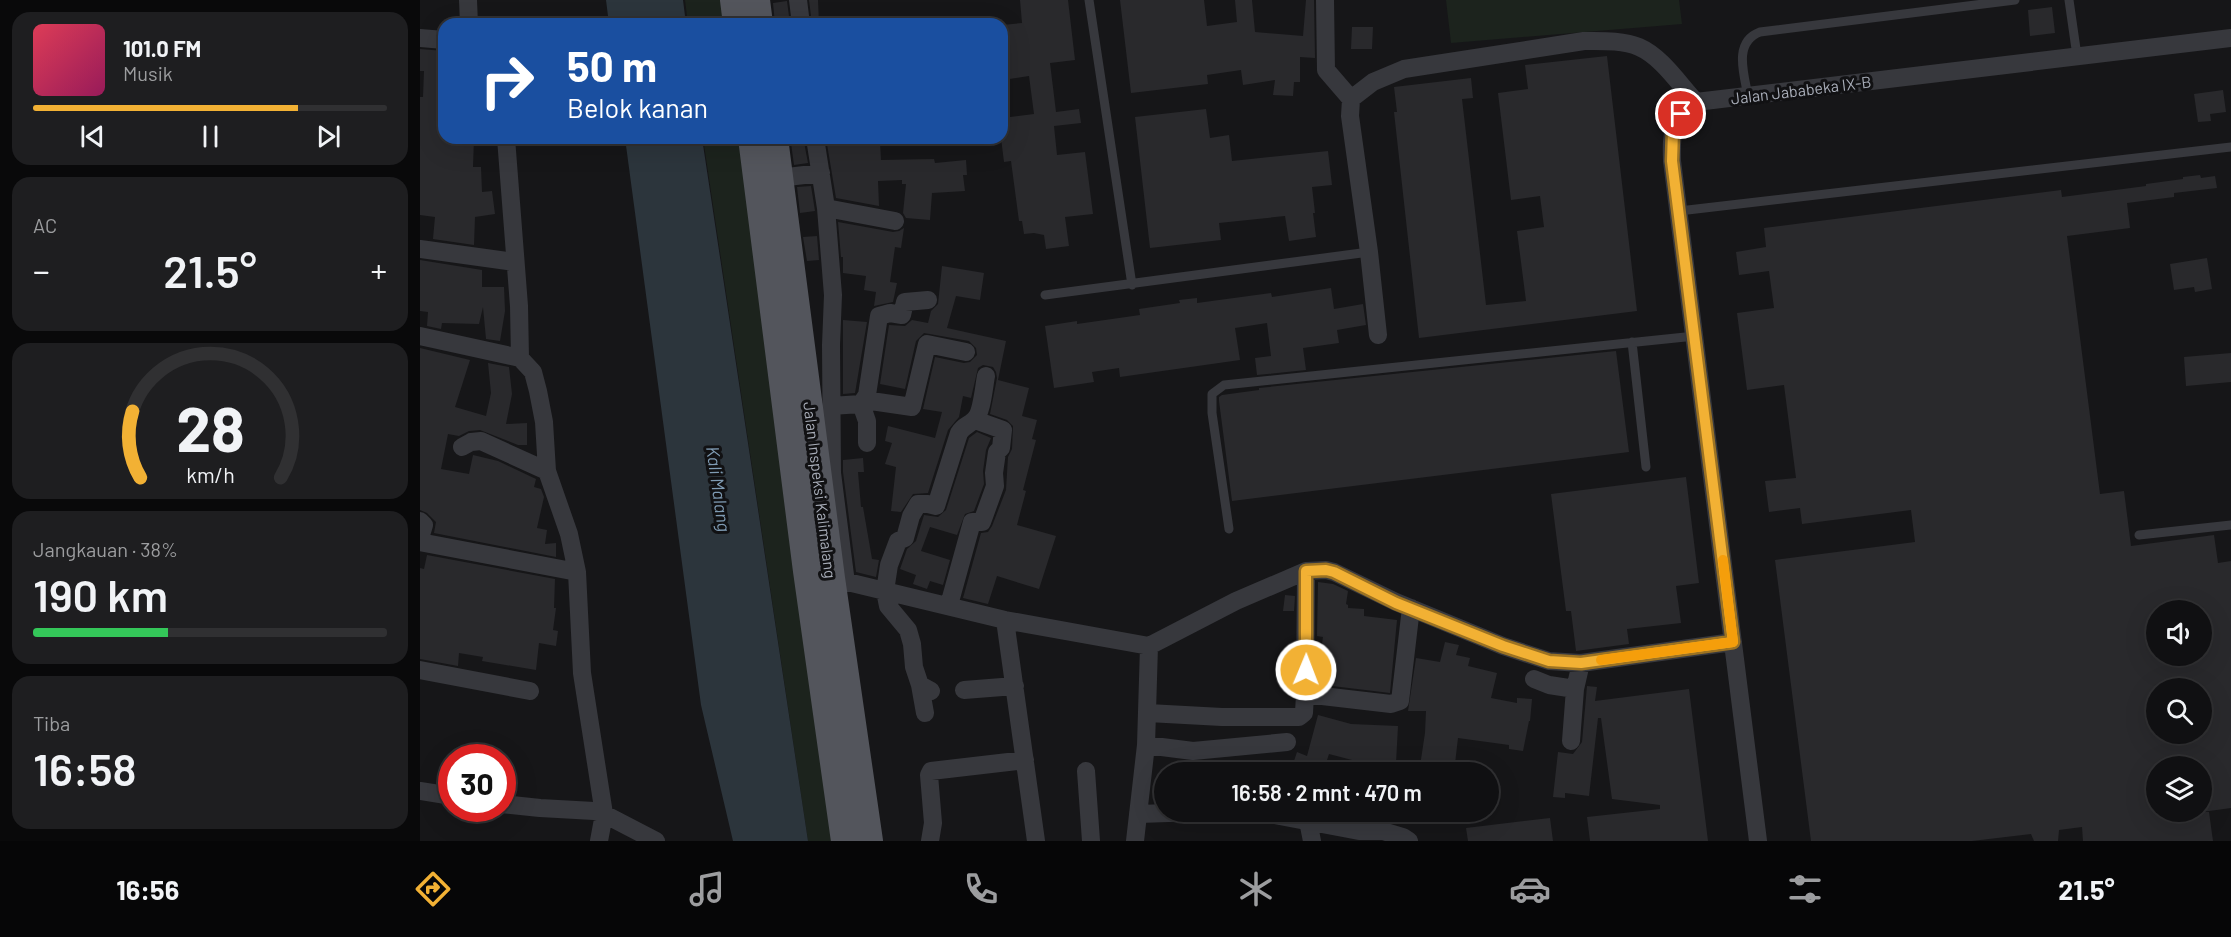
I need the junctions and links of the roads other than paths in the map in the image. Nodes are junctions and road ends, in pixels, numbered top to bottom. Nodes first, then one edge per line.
1 (468, 0) edge
2 (734, 0) edge
3 (756, 0) edge
4 (798, 0) edge
5 (1089, 0) edge
6 (1325, 0) edge
7 (2015, 0) edge
8 (2069, 0) edge
9 (469, 18) edge
10 (736, 18) edge
11 (758, 18) edge
12 (800, 18) edge
13 (420, 38) edge
14 (2231, 38) edge
15 (438, 40) edge
16 (2077, 56) junction
17 (1748, 96) junction
18 (1351, 99) junction
19 (1696, 102) junction
20 (507, 144) edge
21 (753, 144) edge
22 (775, 144) edge
23 (816, 144) edge
24 (2231, 147) edge
25 (821, 173) junction
26 (779, 178) junction
27 (826, 208) junction
28 (1679, 211) junction
29 (895, 221) dead end
30 (420, 249) edge
31 (1369, 252) junction
32 (515, 262) junction
33 (1132, 285) junction
34 (1045, 295) dead end
35 (928, 300) dead end
36 (1378, 335) dead end
37 (420, 336) edge
38 (1695, 336) junction
39 (1632, 342) junction
40 (831, 345) junction
41 (801, 348) junction
42 (966, 352) dead end
43 (520, 358) junction
44 (986, 376) dead end
45 (861, 404) junction
46 (831, 406) junction
47 (975, 420) junction
48 (867, 443) dead end
49 (462, 447) dead end
50 (1647, 467) dead end
51 (547, 471) junction
52 (420, 521) edge
53 (2231, 525) edge
54 (1229, 530) dead end
55 (2139, 535) dead end
56 (420, 540) edge
57 (1306, 571) junction
58 (577, 572) junction
59 (839, 580) junction
60 (885, 591) junction
61 (949, 605) junction
62 (1411, 608) junction
63 (1005, 620) junction
64 (1733, 642) junction
65 (1149, 646) junction
66 (1581, 663) junction
67 (420, 670) edge
68 (1534, 679) dead end
69 (1015, 686) junction
70 (1575, 689) junction
71 (964, 690) dead end
72 (530, 691) dead end
73 (1305, 694) junction
74 (925, 713) dead end
75 (1148, 713) junction
76 (1571, 741) dead end
77 (1287, 742) dead end
78 (1146, 745) junction
79 (1025, 760) junction
80 (1086, 771) dead end
81 (420, 791) edge
82 (438, 794) edge
83 (516, 805) edge
84 (1154, 813) edge
85 (604, 814) junction
86 (1138, 814) junction
87 (1308, 822) edge
88 (1317, 822) edge
89 (599, 841) edge
90 (656, 841) edge
91 (845, 841) edge
92 (869, 841) edge
93 (930, 841) edge
94 (1036, 841) edge
95 (1091, 841) edge
96 (1135, 841) edge
97 (1312, 841) edge
98 (1409, 841) edge
99 (1758, 841) edge

1 - 9 street
2 - 10 main road
3 - 11 main road
4 - 12 street
5 - 33 lane
6 - 18 street
7 - 17 lane
8 - 16 lane
13 - 15 street
14 - 16 street, Jalan Jababeka IX-B
16 - 17 street, Jalan Jababeka IX-B
17 - 19 street, Jalan Jababeka IX-B
18 - 19 street
18 - 31 street
19 - 28 street
20 - 32 street
21 - 91 main road, Jalan Inspeksi Kalimalang
22 - 26 main road, Jalan Inspeksi Kalimalang
23 - 25 street
24 - 28 lane
25 - 26 street
25 - 27 street
26 - 41 main road, Jalan Inspeksi Kalimalang
27 - 29 street
27 - 40 street
28 - 38 street
30 - 32 street
31 - 33 lane
31 - 36 street
32 - 43 street
33 - 34 lane
35 - 45 street
37 - 43 street
38 - 39 lane
38 - 64 street
39 - 50 lane
39 - 54 lane
40 - 41 street
40 - 46 street
41 - 59 main road, Jalan Inspeksi Kalimalang
42 - 45 street
43 - 51 street
44 - 47 street
45 - 46 street
45 - 48 street
46 - 59 street
47 - 60 street
47 - 61 street
49 - 51 street
51 - 58 street
52 - 56 street
53 - 55 lane
56 - 58 street
57 - 62 street
57 - 65 street
57 - 73 street
58 - 85 street
59 - 60 street
59 - 92 main road, Jalan Inspeksi Kalimalang
60 - 61 street
60 - 74 street
61 - 63 street
62 - 66 street
62 - 73 street
63 - 65 street
63 - 69 street
64 - 66 street
64 - 99 street
65 - 75 street
66 - 70 street
67 - 72 street
68 - 70 street
69 - 71 street
69 - 79 street
70 - 76 street
73 - 75 street
75 - 78 street
77 - 78 street
78 - 86 street
79 - 93 street
79 - 94 street
80 - 95 street
81 - 82 street
83 - 85 street
84 - 86 street
85 - 89 street
85 - 90 street
86 - 96 street
87 - 97 street
88 - 98 street

